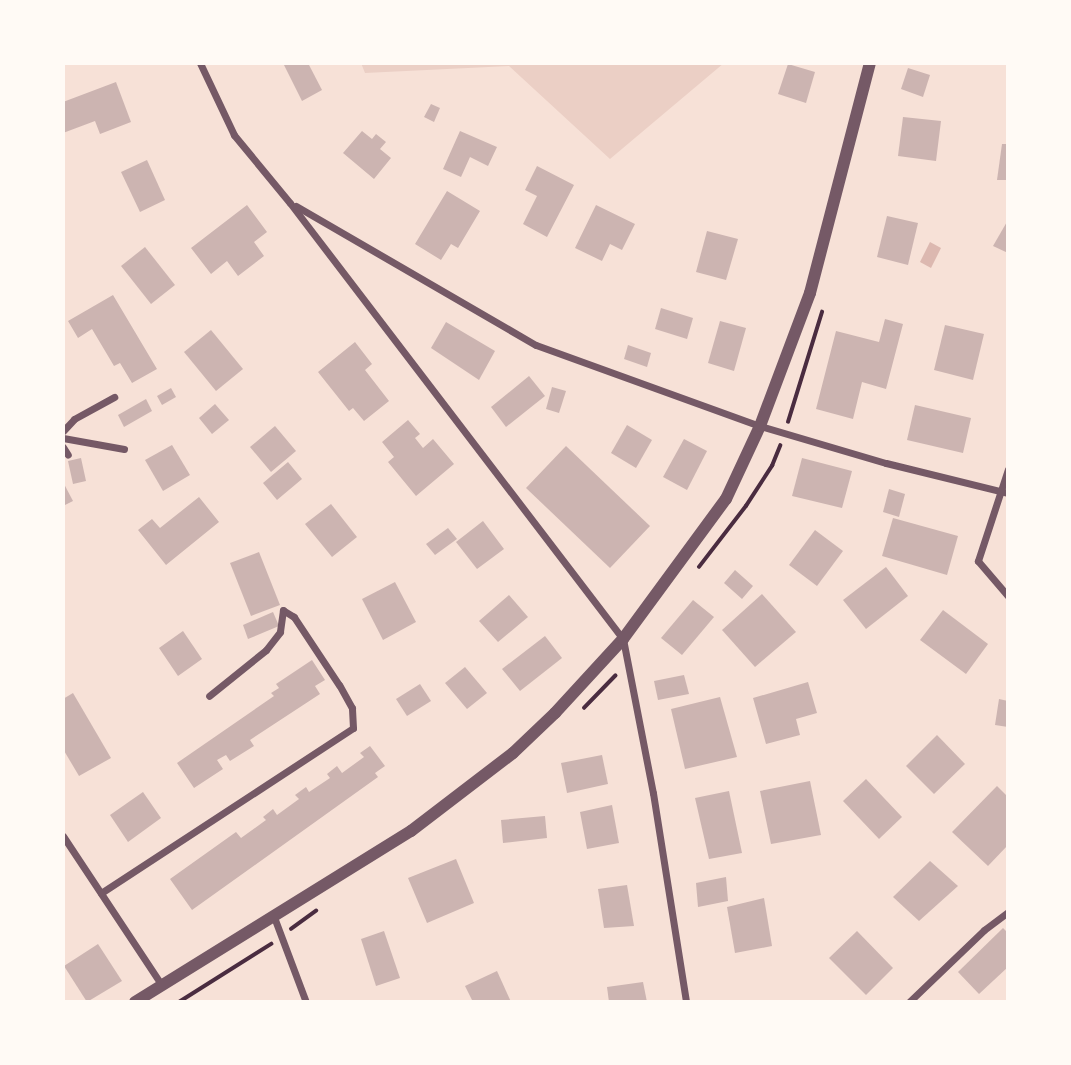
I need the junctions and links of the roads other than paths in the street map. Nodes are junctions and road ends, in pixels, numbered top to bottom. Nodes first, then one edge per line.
1 (200, 63) edge
2 (870, 63) edge
3 (290, 203) junction
4 (114, 397) dead end
5 (760, 426) junction
6 (63, 431) edge
7 (63, 439) edge
8 (63, 447) edge
9 (124, 449) dead end
10 (68, 455) dead end
11 (1008, 469) edge
12 (1004, 493) edge
13 (1008, 596) edge
14 (623, 639) junction
15 (209, 695) dead end
16 (63, 836) edge
17 (102, 892) junction
18 (1008, 912) edge
19 (274, 917) junction
20 (161, 984) junction
21 (135, 1002) edge
22 (306, 1002) edge
23 (686, 1002) edge
24 (909, 1002) edge

1 - 3 street
2 - 5 street
3 - 5 street
3 - 14 street
4 - 6 street
5 - 12 street
5 - 14 street
7 - 9 street
8 - 10 street
11 - 12 street
12 - 13 street
14 - 19 street
14 - 23 street
15 - 17 street
16 - 17 street
17 - 20 street
18 - 24 street
19 - 20 street
19 - 22 street
20 - 21 street

